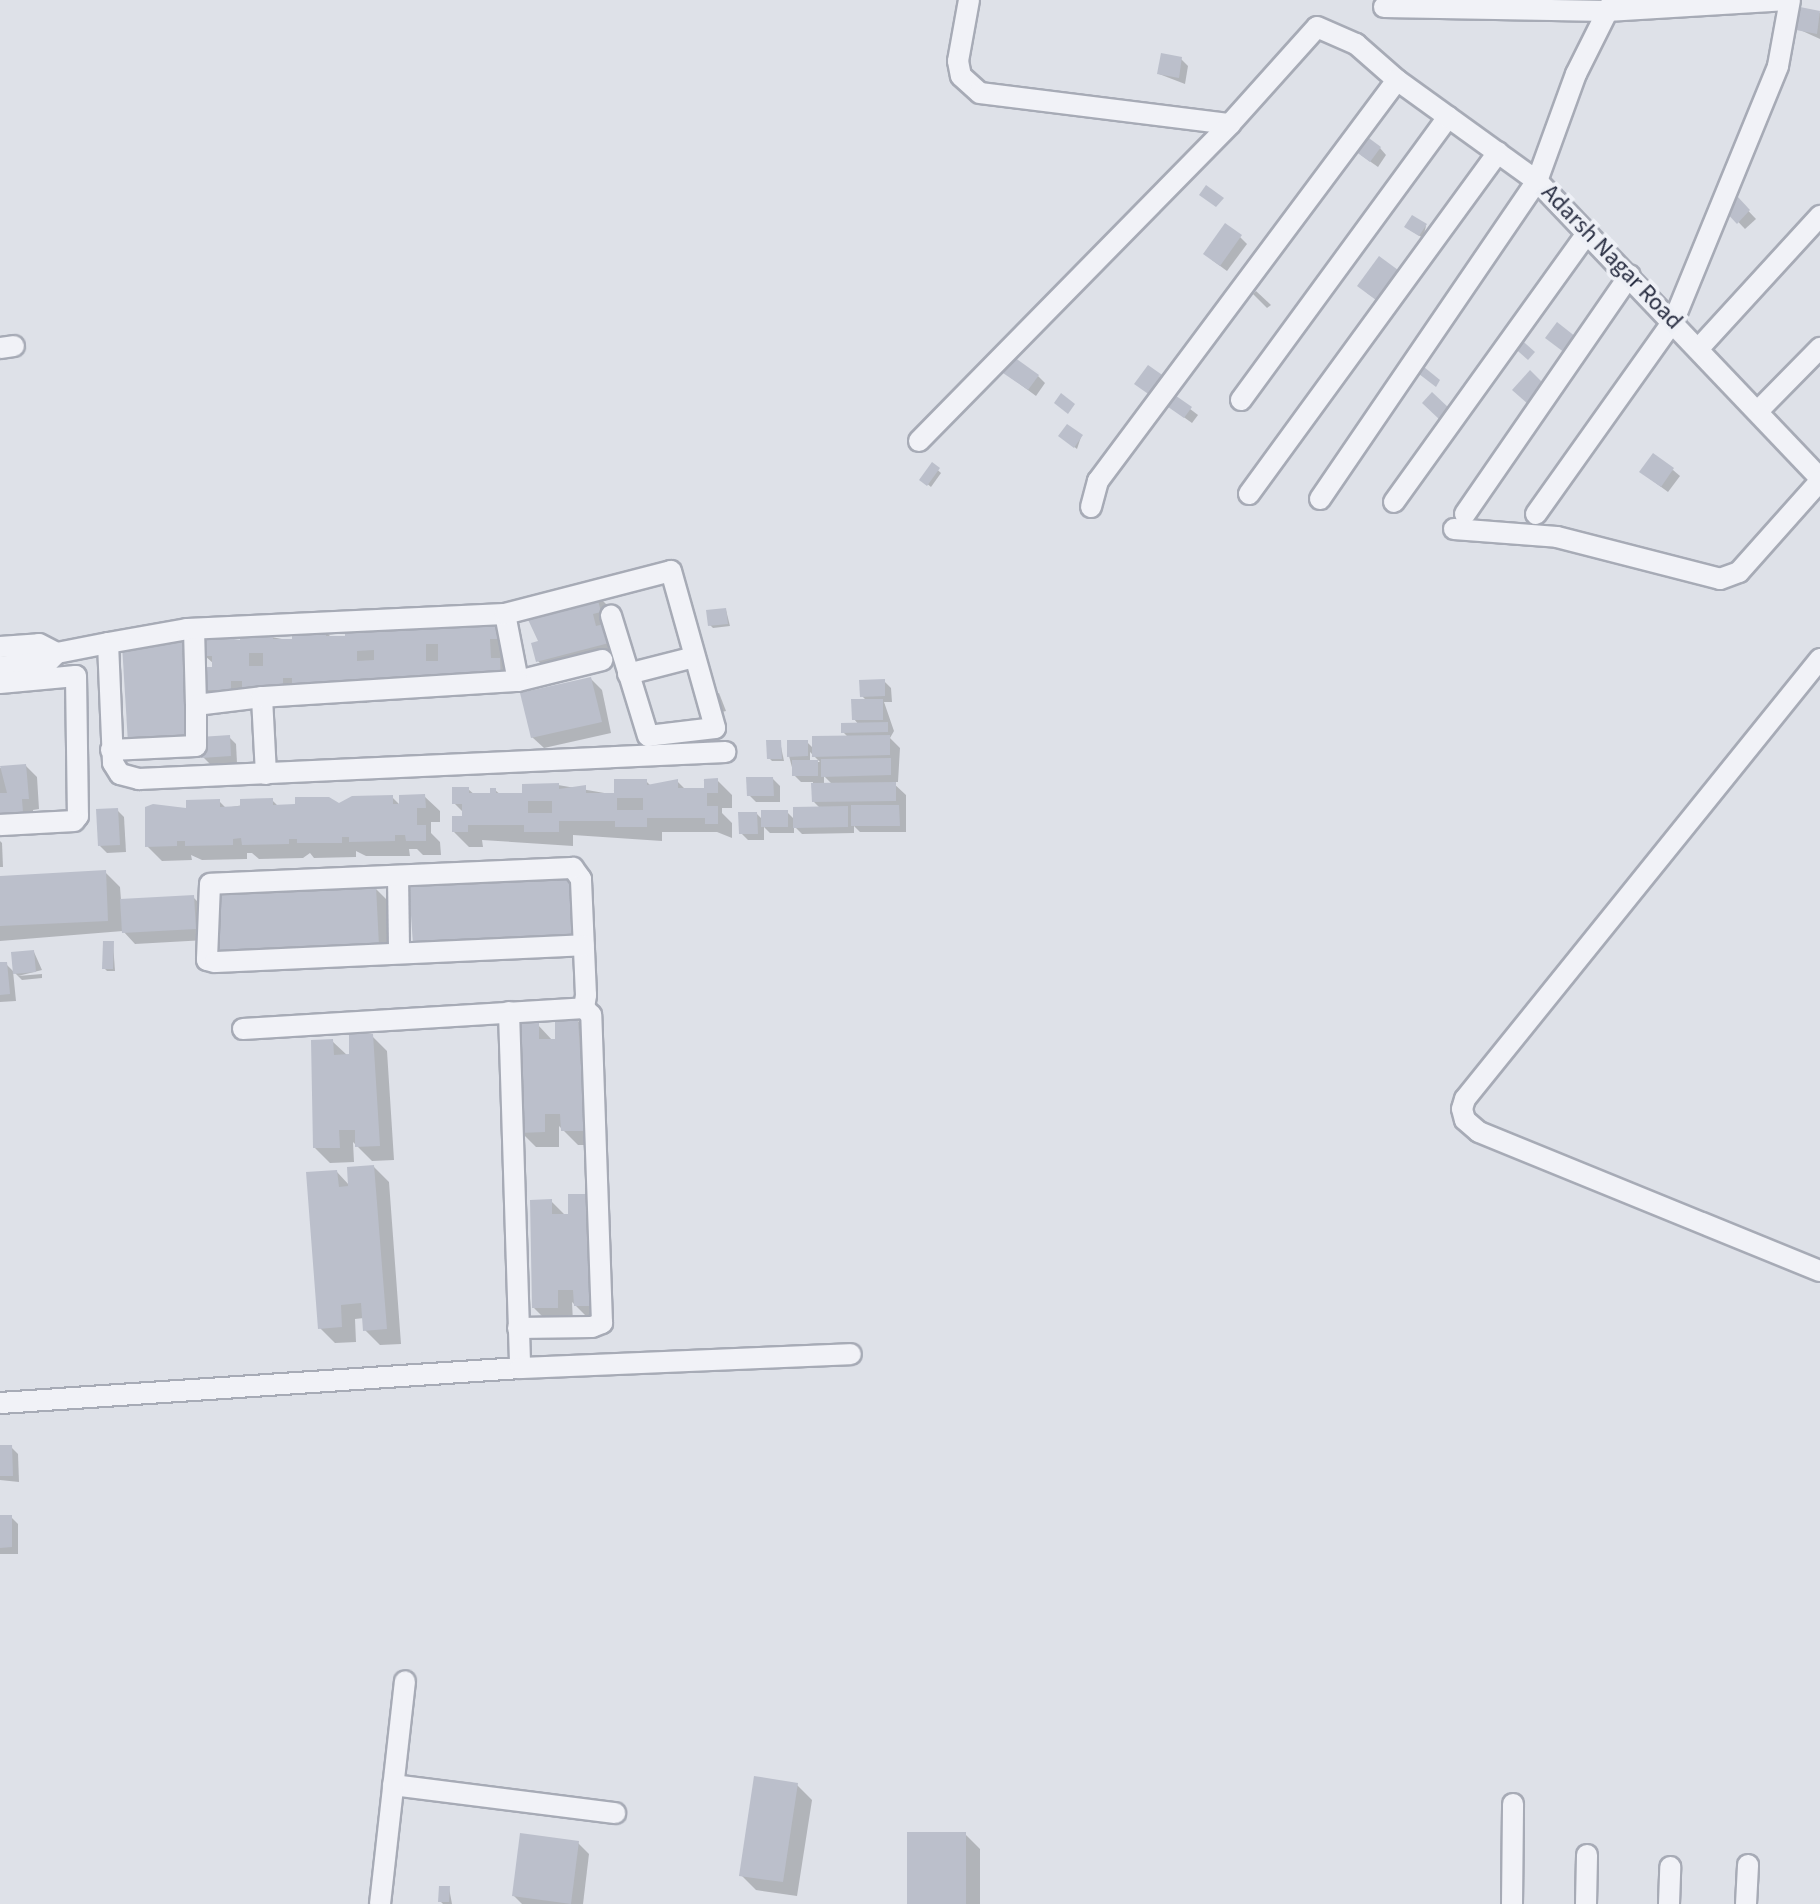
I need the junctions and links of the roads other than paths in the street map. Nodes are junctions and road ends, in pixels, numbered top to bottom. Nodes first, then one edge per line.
1 (969, 0) edge
2 (1789, 0) edge
3 (1610, 5) edge
4 (1384, 7) dead end
5 (1397, 80) junction
6 (1448, 117) junction
7 (1230, 124) junction
8 (1498, 152) junction
9 (1537, 181) junction
10 (1820, 216) edge
11 (1588, 232) junction
12 (1630, 275) junction
13 (1674, 320) junction
14 (1700, 347) junction
15 (1820, 348) edge
16 (1241, 400) dead end
17 (1760, 409) junction
18 (919, 441) dead end
19 (1817, 470) edge
20 (1249, 494) dead end
21 (1320, 499) dead end
22 (1394, 502) dead end
23 (1091, 507) dead end
24 (1536, 514) dead end
25 (505, 614) junction
26 (611, 616) dead end
27 (194, 629) junction
28 (108, 643) junction
29 (0, 647) edge
30 (57, 653) junction
31 (694, 657) junction
32 (1820, 659) edge
33 (602, 660) dead end
34 (0, 667) edge
35 (628, 674) junction
36 (518, 681) junction
37 (0, 683) edge
38 (262, 697) junction
39 (196, 705) junction
40 (650, 746) junction
41 (111, 750) junction
42 (725, 752) dead end
43 (266, 774) junction
44 (0, 825) edge
45 (398, 876) junction
46 (584, 945) junction
47 (399, 951) junction
48 (584, 1008) junction
49 (509, 1012) junction
50 (243, 1029) dead end
51 (1820, 1271) edge
52 (518, 1328) junction
53 (851, 1354) dead end
54 (520, 1368) junction
55 (0, 1403) edge
56 (405, 1681) dead end
57 (393, 1785) junction
58 (1513, 1804) dead end
59 (615, 1813) dead end
60 (1587, 1855) dead end
61 (1748, 1865) dead end
62 (1670, 1867) dead end
63 (380, 1904) edge
64 (1512, 1904) edge
65 (1586, 1904) edge
66 (1669, 1904) edge
67 (1746, 1904) edge

1 - 7 street
2 - 3 street
2 - 13 street
3 - 4 street
3 - 9 street, Adarsh Nagar Road
5 - 6 street
5 - 7 street
5 - 23 street
6 - 8 street
6 - 16 street
7 - 18 street
8 - 9 street
8 - 20 street
9 - 11 street, Adarsh Nagar Road
9 - 21 street
10 - 14 street
11 - 12 street, Adarsh Nagar Road
11 - 22 street
12 - 13 street, Adarsh Nagar Road
12 - 19 street
13 - 14 street, Adarsh Nagar Road
13 - 24 street
14 - 17 street, Adarsh Nagar Road
15 - 17 street
17 - 19 street, Adarsh Nagar Road
25 - 27 street
25 - 31 street
25 - 36 street
26 - 35 street
27 - 28 street
27 - 39 street
28 - 30 street
28 - 41 street
29 - 30 street
30 - 34 street
31 - 35 street
31 - 40 street
32 - 51 street
33 - 36 street
35 - 40 street
36 - 38 street
37 - 44 street
38 - 39 street
38 - 43 street
39 - 41 street
40 - 42 street
40 - 43 street
41 - 43 street
45 - 46 street
45 - 47 street
45 - 47 street
46 - 47 street
46 - 48 street
48 - 49 street
48 - 52 street
49 - 50 street
49 - 52 street
52 - 54 street
53 - 54 street
54 - 55 street
56 - 57 street
57 - 59 street
57 - 63 street
58 - 64 street
60 - 65 street
61 - 67 street
62 - 66 street

